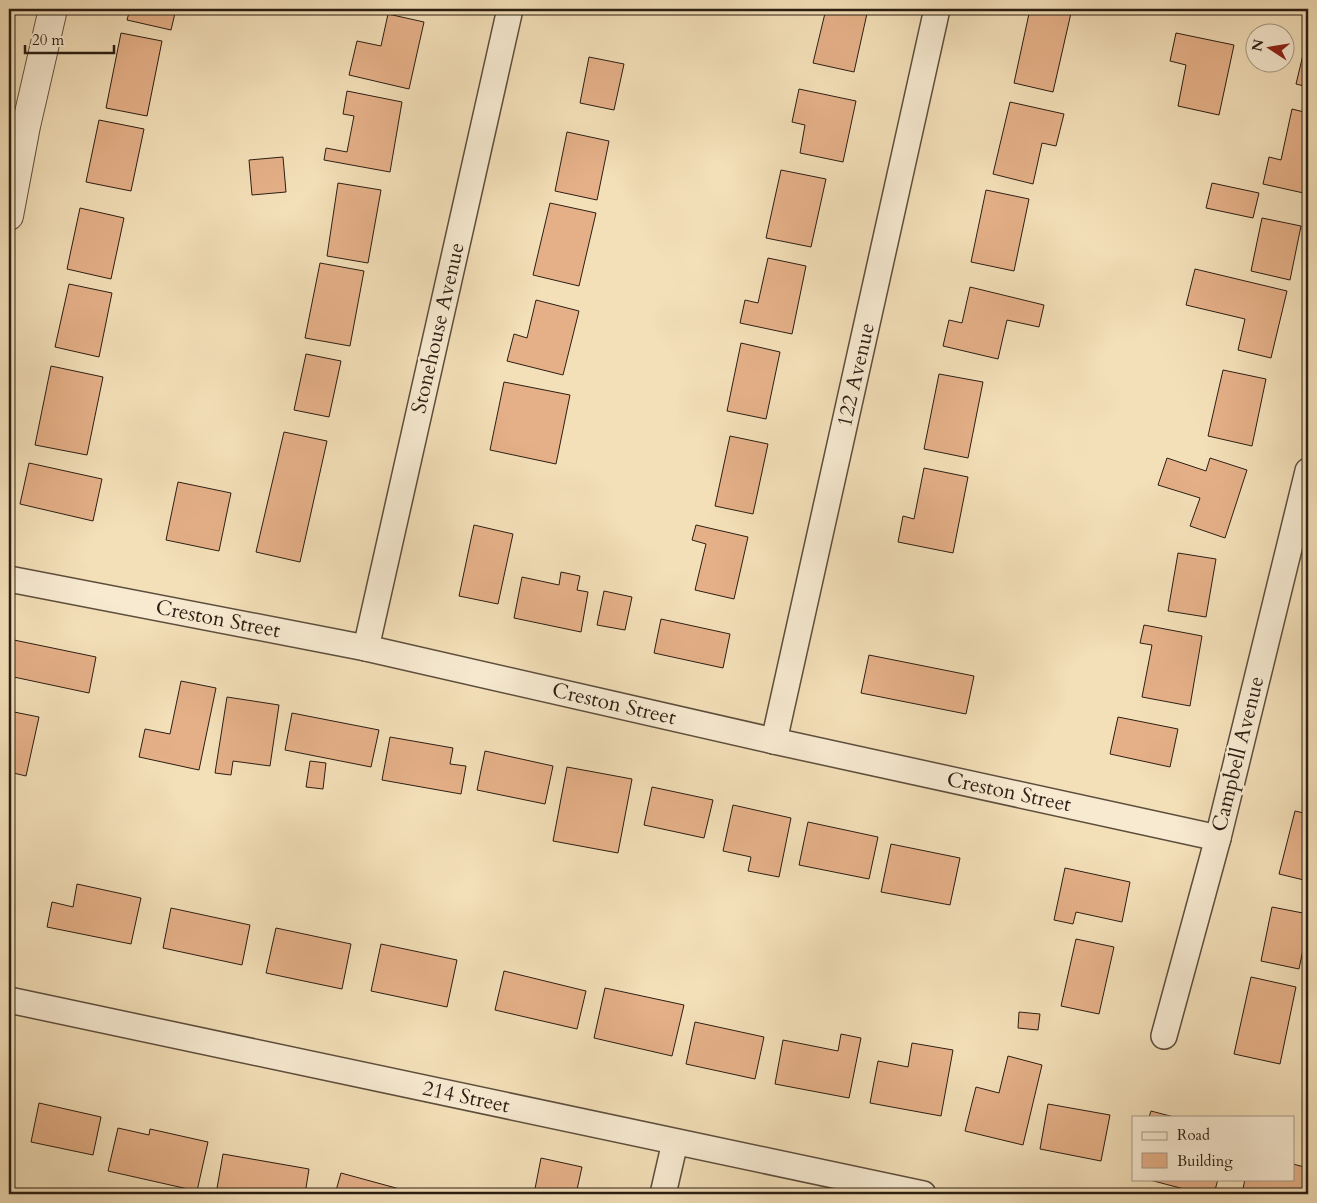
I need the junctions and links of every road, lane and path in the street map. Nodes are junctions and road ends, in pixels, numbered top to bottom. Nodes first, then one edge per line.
1 (53, 9) edge
2 (510, 9) edge
3 (937, 9) edge
4 (9, 216) edge
5 (1308, 471) edge
6 (9, 579) edge
7 (366, 648) junction
8 (774, 741) junction
9 (1218, 838) junction
10 (9, 1000) edge
11 (1164, 1036) dead end
12 (675, 1142) junction
13 (663, 1194) edge
14 (923, 1194) edge

1 - 4 street
2 - 7 street, Stonehouse Avenue
3 - 8 street, 122 Avenue
5 - 9 street, Campbell Avenue
6 - 7 street, Creston Street
7 - 8 street, Creston Street
8 - 9 street, Creston Street
9 - 11 street, Campbell Avenue
10 - 12 street, 214 Street
12 - 13 street
12 - 14 street, 214 Street

